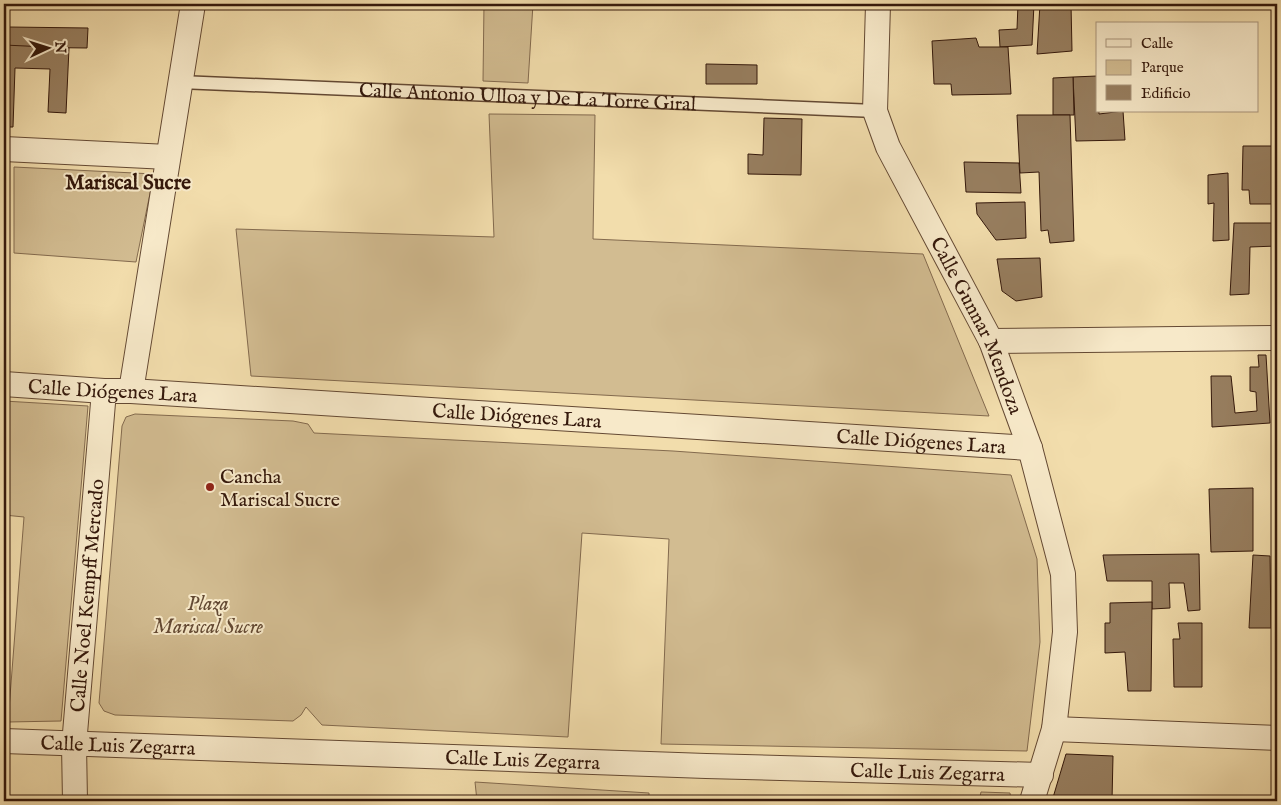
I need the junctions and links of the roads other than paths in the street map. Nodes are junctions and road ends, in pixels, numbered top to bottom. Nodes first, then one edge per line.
1 (193, 4) edge
2 (878, 4) edge
3 (180, 82) junction
4 (875, 111) junction
5 (4, 149) edge
6 (168, 157) junction
7 (1277, 338) edge
8 (991, 341) junction
9 (4, 384) edge
10 (104, 391) junction
11 (131, 391) junction
12 (1030, 448) junction
13 (1054, 729) junction
14 (1277, 738) edge
15 (4, 741) edge
16 (74, 745) junction
17 (1041, 775) junction
18 (75, 801) edge
19 (1032, 801) edge

1 - 3 street
2 - 4 street, Calle Gunnar Mendoza
3 - 4 lane, Calle Antonio Ulloa y De La Torre Giral
3 - 6 street
4 - 8 street, Calle Gunnar Mendoza
5 - 6 street
6 - 11 street
7 - 8 street
8 - 12 street, Calle Gunnar Mendoza
9 - 10 street, Calle Diógenes Lara
10 - 11 street, Calle Diógenes Lara
10 - 16 street, Calle Noel Kempff Mercado
11 - 12 street, Calle Diógenes Lara
12 - 13 street, Calle Gunnar Mendoza
13 - 14 street
13 - 17 street, Calle Gunnar Mendoza
15 - 16 street, Calle Luis Zegarra
16 - 17 street, Calle Luis Zegarra
16 - 18 street, Calle Noel Kempff Mercado
17 - 19 street, Calle Gunnar Mendoza

